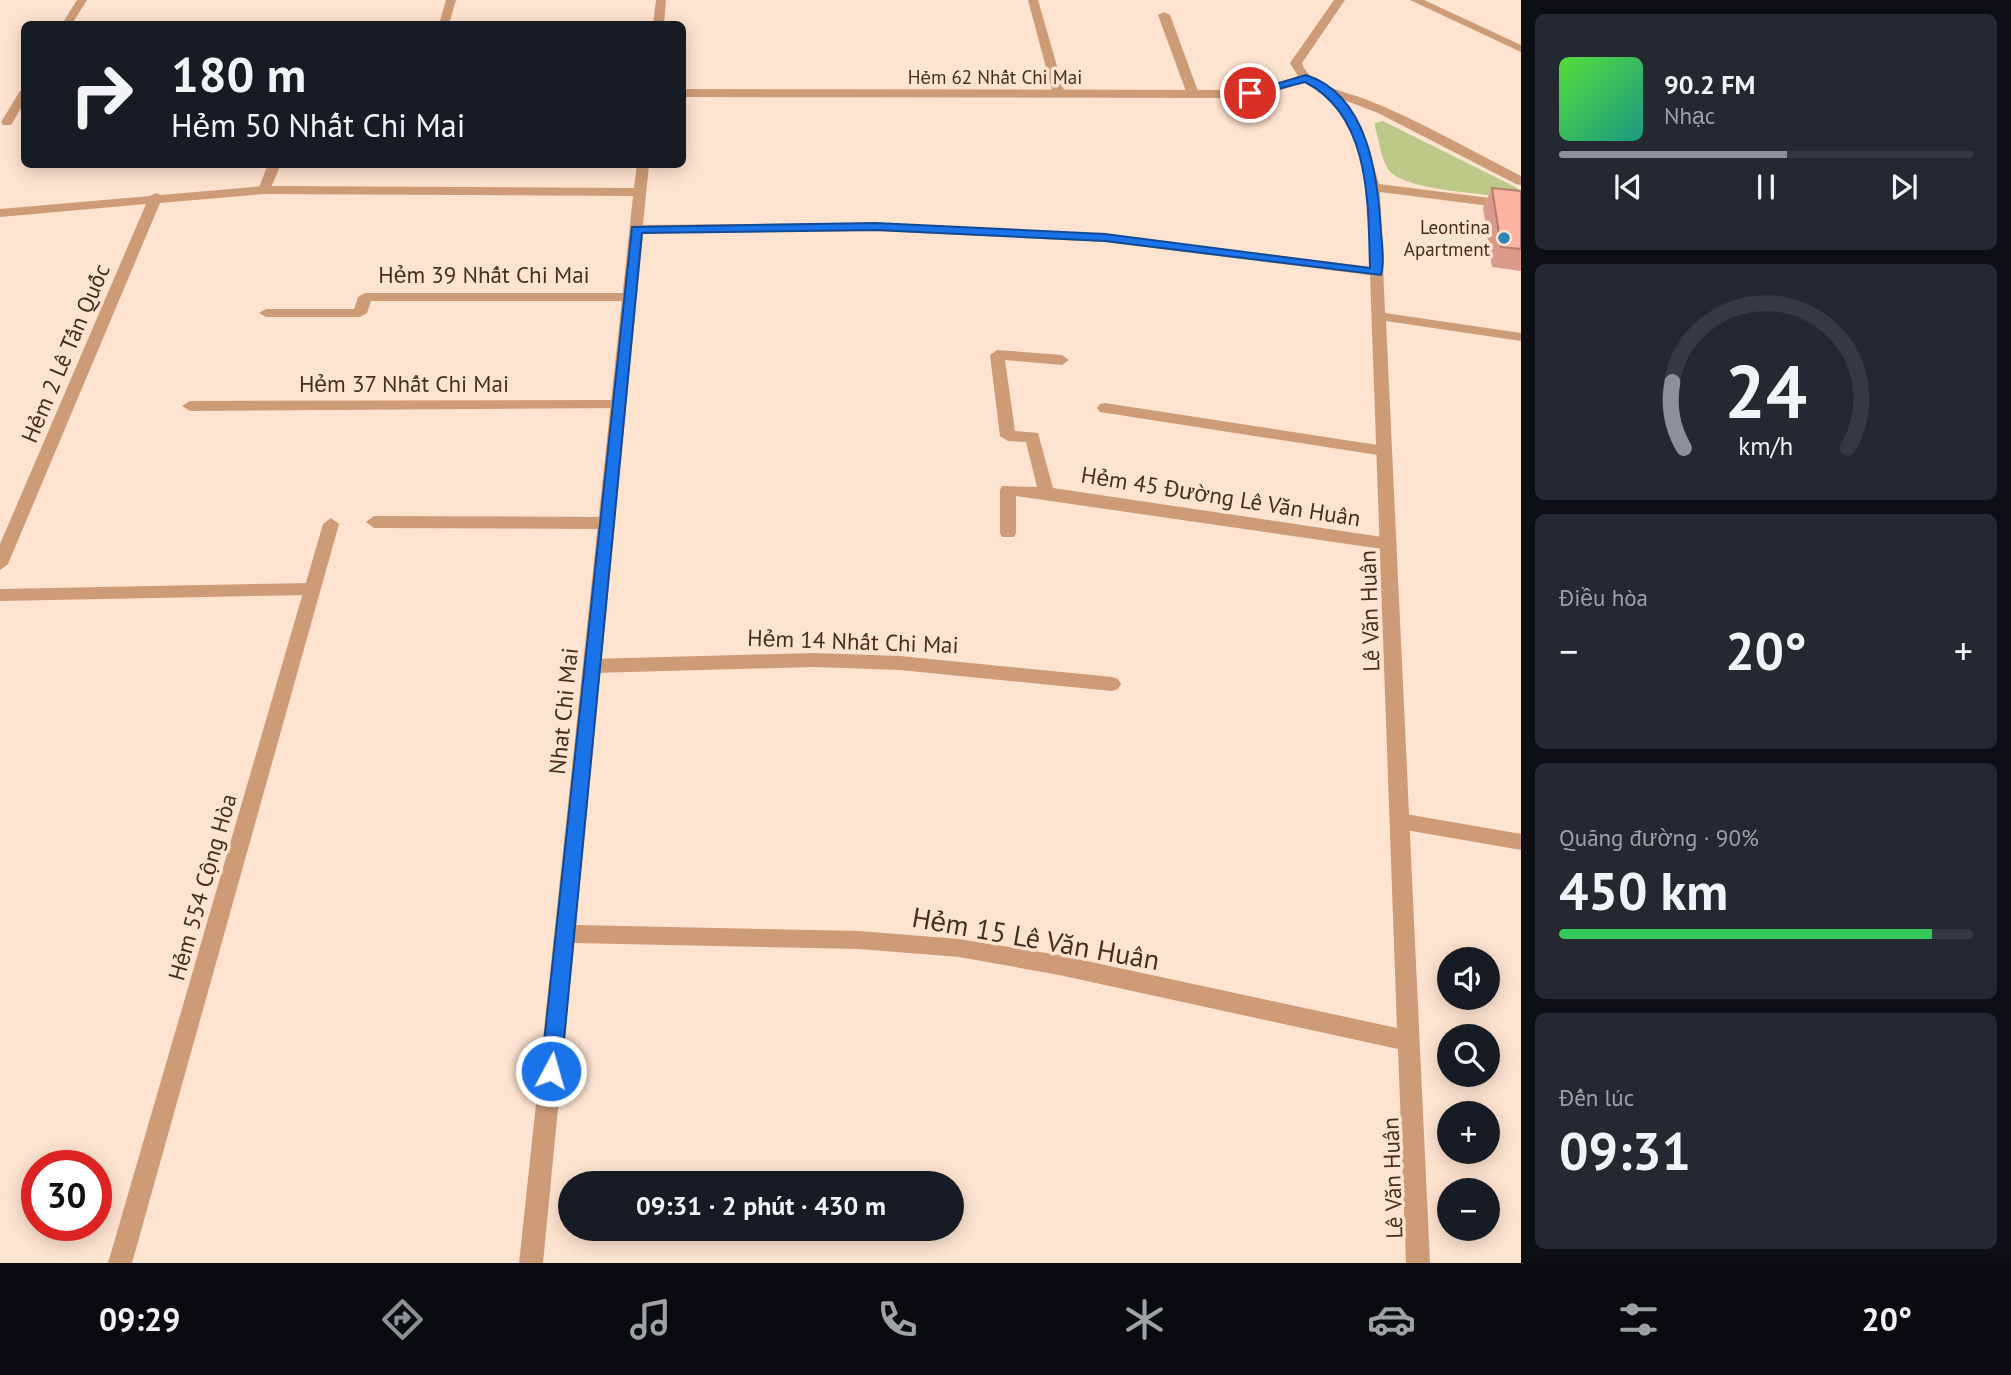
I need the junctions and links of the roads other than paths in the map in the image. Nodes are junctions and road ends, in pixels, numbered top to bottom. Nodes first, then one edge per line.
1 (82, 0) edge
2 (451, 0) edge
3 (661, 0) edge
4 (1033, 0) edge
5 (1340, 0) edge
6 (1415, 0) edge
7 (1164, 15) dead end
8 (69, 21) edge
9 (445, 21) edge
10 (659, 21) edge
11 (1521, 49) edge
12 (1306, 78) junction
13 (1324, 87) junction
14 (686, 93) edge
15 (1059, 94) junction
16 (1193, 94) junction
17 (21, 99) edge
18 (8, 122) dead end
19 (273, 168) edge
20 (642, 168) edge
21 (1521, 181) edge
22 (1373, 187) junction
23 (264, 190) junction
24 (639, 192) junction
25 (156, 197) junction
26 (1521, 206) edge
27 (0, 213) edge
28 (636, 229) junction
29 (1377, 272) junction
30 (629, 297) junction
31 (266, 313) dead end
32 (1378, 316) junction
33 (1521, 337) edge
34 (1062, 360) dead end
35 (618, 405) junction
36 (190, 406) dead end
37 (1105, 408) dead end
38 (1384, 451) junction
39 (1046, 493) junction
40 (374, 522) dead end
41 (607, 523) junction
42 (331, 524) dead end
43 (1009, 533) dead end
44 (1389, 544) junction
45 (0, 564) edge
46 (312, 589) junction
47 (0, 595) edge
48 (592, 666) junction
49 (1112, 684) dead end
50 (1400, 821) junction
51 (1521, 842) edge
52 (565, 934) junction
53 (1409, 1041) junction
54 (120, 1263) edge
55 (531, 1263) edge
56 (1419, 1263) edge

1 - 8 street
2 - 9 street
3 - 10 street
4 - 15 street
5 - 12 street
6 - 11 street
7 - 16 street
12 - 13 street, Lê Văn Huân
12 - 16 street, Hẻm 62 Nhất Chi Mai
13 - 21 street
13 - 22 street, Lê Văn Huân
14 - 15 street, Hẻm 62 Nhất Chi Mai
15 - 16 street, Hẻm 62 Nhất Chi Mai
17 - 18 street
19 - 23 street
20 - 24 street, Nhat Chi Mai
22 - 26 street
22 - 29 street, Lê Văn Huân
23 - 24 street
23 - 25 street
24 - 28 street, Nhat Chi Mai
25 - 27 street
25 - 45 street, Hẻm 2 Lê Tấn Quốc
28 - 29 street
28 - 30 street, Nhat Chi Mai
29 - 32 street, Lê Văn Huân
30 - 31 street, Hẻm 39 Nhất Chi Mai
30 - 35 street, Nhat Chi Mai
32 - 33 street
32 - 38 street, Lê Văn Huân
34 - 39 street, Hẻm 45 Đường Lê Văn Huân
35 - 36 street, Hẻm 37 Nhất Chi Mai
35 - 41 street, Nhat Chi Mai
37 - 38 street
38 - 44 street, Lê Văn Huân
39 - 43 street, Hẻm 45 Đường Lê Văn Huân
39 - 44 street, Hẻm 45 Đường Lê Văn Huân
40 - 41 street
41 - 48 street, Nhat Chi Mai
42 - 46 street, Hẻm 554 Cộng Hòa
44 - 50 street, Lê Văn Huân
46 - 47 street
46 - 54 street, Hẻm 554 Cộng Hòa
48 - 49 street, Hẻm 14 Nhất Chi Mai
48 - 52 street, Nhat Chi Mai
50 - 51 street
50 - 53 street, Lê Văn Huân
52 - 53 street, Hẻm 15 Lê Văn Huân
52 - 55 street, Nhat Chi Mai
53 - 56 street, Lê Văn Huân

